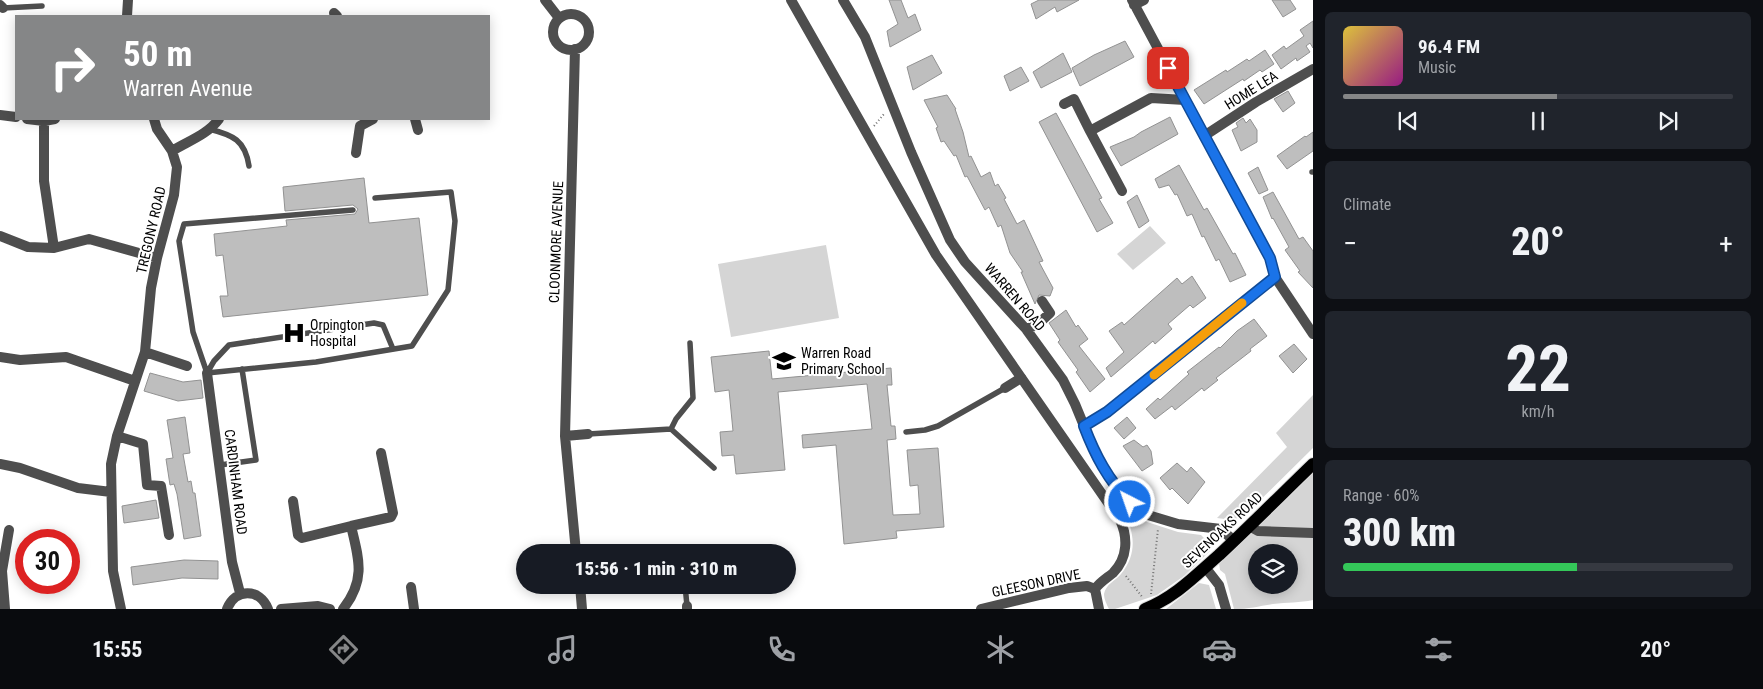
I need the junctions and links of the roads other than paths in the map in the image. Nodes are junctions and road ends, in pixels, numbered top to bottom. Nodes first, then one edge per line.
1 (128, 0) edge
2 (545, 0) edge
3 (791, 0) edge
4 (843, 0) edge
5 (1137, 2) edge
6 (1, 6) edge
7 (42, 6) dead end
8 (127, 15) edge
9 (559, 18) junction
10 (575, 49) junction
11 (1313, 69) edge
12 (1185, 100) junction
13 (1064, 104) dead end
14 (0, 115) edge
15 (15, 117) edge
16 (36, 120) edge
17 (50, 120) edge
18 (154, 120) edge
19 (217, 120) edge
20 (371, 120) edge
21 (415, 120) edge
22 (44, 121) junction
23 (209, 129) junction
24 (418, 130) dead end
25 (1090, 131) junction
26 (1204, 136) junction
27 (172, 151) junction
28 (356, 153) dead end
29 (248, 166) dead end
30 (1122, 191) dead end
31 (375, 198) dead end
32 (354, 210) dead end
33 (0, 236) edge
34 (54, 248) junction
35 (157, 258) junction
36 (1275, 277) junction
37 (1042, 301) dead end
38 (1026, 329) junction
39 (1313, 334) edge
40 (690, 343) dead end
41 (393, 349) junction
42 (145, 352) junction
43 (0, 357) edge
44 (187, 366) dead end
45 (242, 369) junction
46 (207, 372) junction
47 (1021, 378) junction
48 (135, 381) junction
49 (1005, 388) joint
50 (1084, 426) junction
51 (671, 429) junction
52 (906, 432) dead end
53 (588, 434) joint
54 (117, 436) junction
55 (565, 436) junction
56 (381, 453) dead end
57 (0, 464) edge
58 (1313, 464) edge
59 (220, 465) junction
60 (714, 468) dead end
61 (111, 492) junction
62 (292, 501) dead end
63 (351, 526) junction
64 (1249, 526) junction
65 (9, 530) dead end
66 (1313, 533) edge
67 (169, 535) dead end
68 (1234, 541) junction
69 (575, 544) edge
70 (1205, 568) junction
71 (411, 587) dead end
72 (1095, 589) junction
73 (240, 594) junction
74 (581, 594) edge
75 (686, 594) edge
76 (687, 608) edge
77 (1147, 608) edge
78 (5, 609) edge
79 (122, 609) edge
80 (227, 609) edge
81 (268, 609) edge
82 (281, 609) edge
83 (330, 609) edge
84 (343, 609) edge
85 (414, 609) edge
86 (582, 609) edge
87 (981, 609) edge
88 (1099, 609) edge
89 (1226, 609) edge

1 - 8 street
2 - 9 street
3 - 47 street
4 - 38 street, WARREN ROAD
5 - 12 street
6 - 7 lane
9 - 10 street
9 - 10 street
10 - 55 street, CLOONMORE AVENUE
11 - 26 street, HOME LEA
12 - 25 street
12 - 26 street
13 - 25 street
14 - 15 street
16 - 22 street
17 - 22 street
18 - 27 street, TREGONY ROAD
19 - 23 street
20 - 28 street
21 - 24 street
22 - 34 street
23 - 27 street
23 - 29 lane
25 - 30 street
26 - 36 street
27 - 35 street, TREGONY ROAD
31 - 41 lane
32 - 46 lane
33 - 34 street
34 - 35 street
35 - 42 street, TREGONY ROAD
36 - 39 street
36 - 50 street
37 - 38 street
38 - 50 street, WARREN ROAD
40 - 51 lane
41 - 45 lane
41 - 46 lane
42 - 44 street
42 - 48 street, TREGONY ROAD
43 - 48 street
45 - 46 lane
45 - 59 lane
46 - 59 street, CARDINHAM ROAD
47 - 49 street
47 - 72 street
48 - 54 street, TREGONY ROAD
49 - 52 lane
50 - 68 street, WARREN ROAD
51 - 53 lane
51 - 60 lane
53 - 55 street
54 - 61 street, TREGONY ROAD
54 - 67 street
55 - 69 street, CLOONMORE AVENUE
56 - 63 street
57 - 61 street
58 - 64 main road, SEVENOAKS ROAD
59 - 73 street, CARDINHAM ROAD
61 - 79 street, TREGONY ROAD
62 - 63 street
63 - 84 street
64 - 66 street
64 - 68 main road, SEVENOAKS ROAD
65 - 78 street
68 - 70 main road, SEVENOAKS ROAD
70 - 77 main road, SEVENOAKS ROAD
70 - 89 street
71 - 85 street
72 - 87 street, GLEESON DRIVE
72 - 88 street
73 - 80 street
73 - 81 street
74 - 86 street
75 - 76 lane
82 - 83 street

